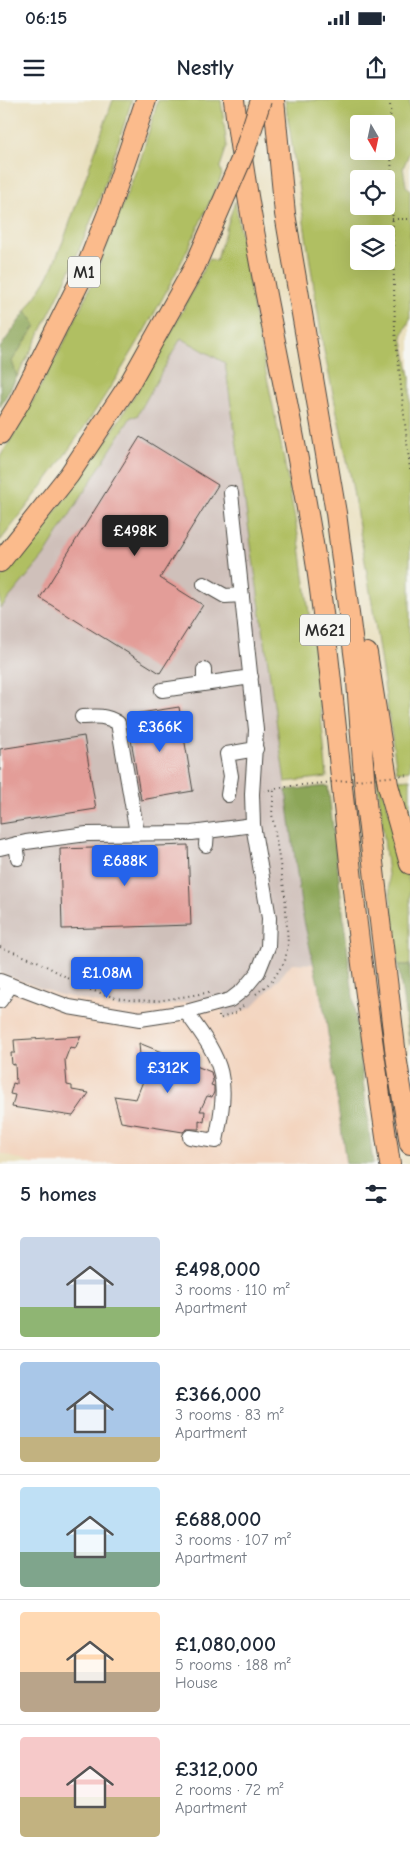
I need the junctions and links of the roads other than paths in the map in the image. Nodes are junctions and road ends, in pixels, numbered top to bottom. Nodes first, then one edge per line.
1 (146, 100) edge
2 (234, 100) edge
3 (261, 100) edge
4 (274, 100) edge
5 (0, 434) edge
6 (330, 473) junction
7 (232, 493) dead end
8 (0, 562) edge
9 (204, 584) dead end
10 (242, 595) junction
11 (251, 677) junction
12 (162, 690) dead end
13 (82, 718) dead end
14 (256, 749) junction
15 (228, 795) dead end
16 (253, 826) junction
17 (137, 833) junction
18 (16, 844) junction
19 (0, 848) edge
20 (18, 858) dead end
21 (410, 864) edge
22 (5, 983) edge
23 (0, 1001) edge
24 (186, 1012) junction
25 (190, 1137) dead end
26 (410, 1144) edge
27 (390, 1164) edge

1 - 5 highway, M1
2 - 27 highway, M621
3 - 8 highway, bridge
4 - 6 highway, M621
6 - 21 highway, M621
6 - 26 highway, M621
7 - 10 street
9 - 10 street
10 - 11 street
11 - 12 street
11 - 14 street
13 - 17 street
14 - 15 street
14 - 16 street
16 - 17 street
16 - 24 street
17 - 18 street
18 - 19 street
18 - 20 street
22 - 23 street
22 - 24 street
24 - 25 street

